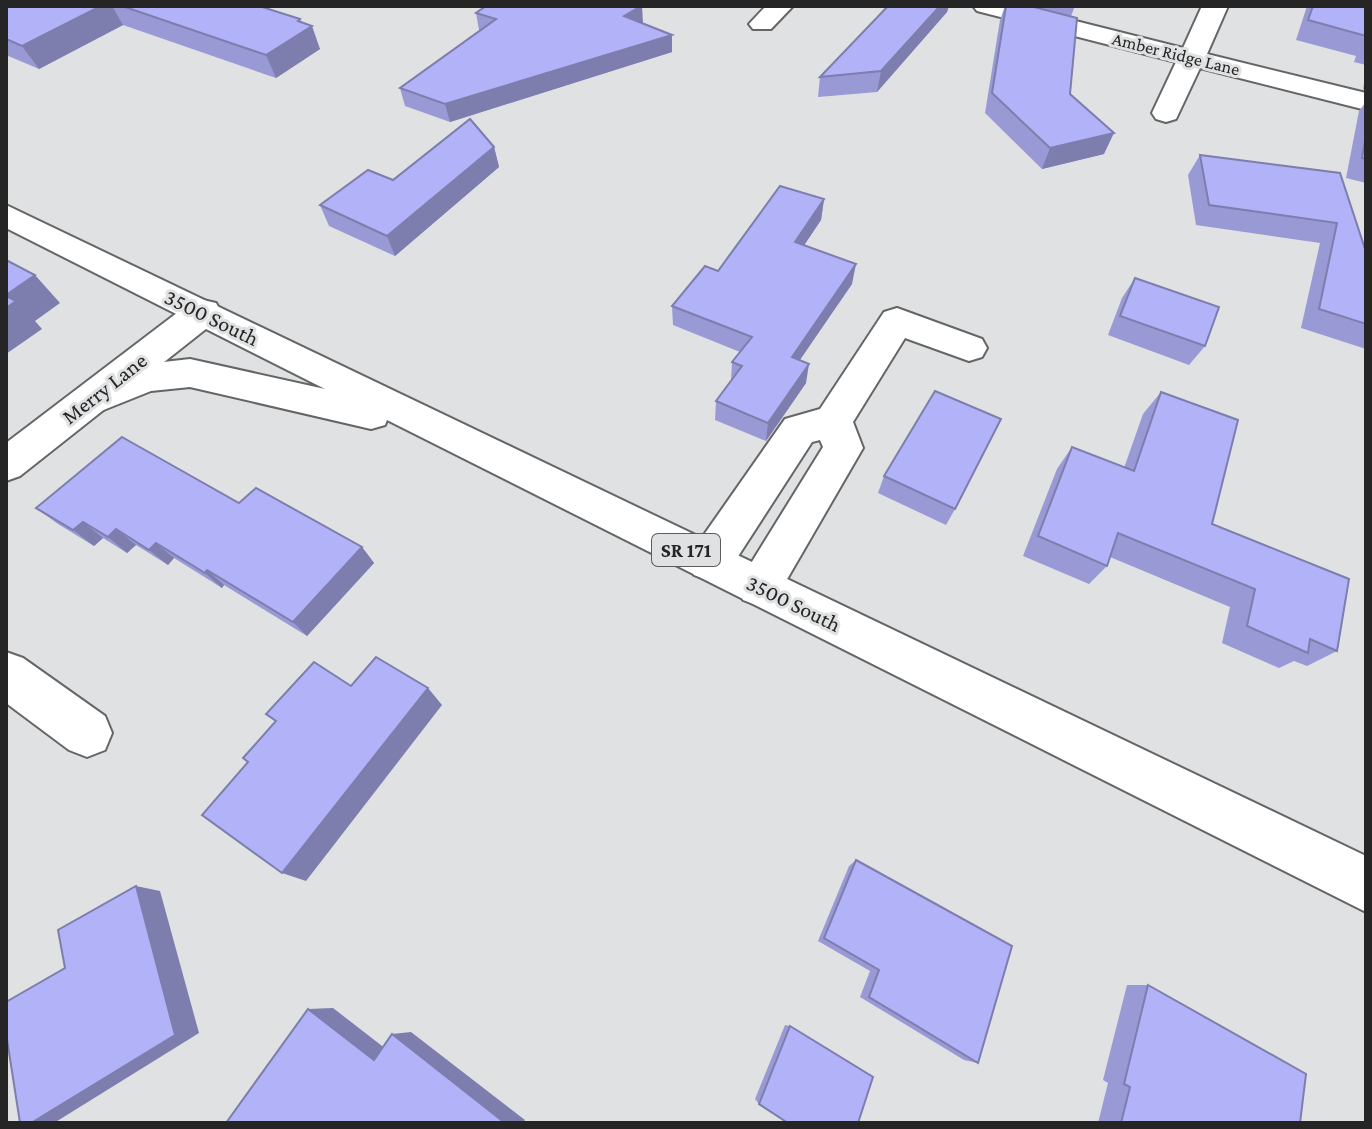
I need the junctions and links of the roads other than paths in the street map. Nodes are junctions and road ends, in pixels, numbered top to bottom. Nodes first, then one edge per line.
1 (986, 6) edge
2 (1215, 6) edge
3 (1191, 58) junction
4 (1366, 102) edge
5 (1166, 113) dead end
6 (6, 215) edge
7 (203, 312) junction
8 (969, 348) dead end
9 (91, 400) junction
10 (833, 421) junction
11 (449, 433) junction
12 (6, 465) edge
13 (710, 562) junction
14 (759, 586) junction
15 (6, 674) edge
16 (87, 733) dead end
17 (1366, 885) edge

1 - 3 main road, Amber Ridge Lane
2 - 3 main road
3 - 4 main road, Amber Ridge Lane
3 - 5 main road
6 - 7 main road, 3500 South / SR 171
7 - 9 main road, Merry Lane
7 - 11 main road, 3500 South / SR 171
8 - 10 main road
9 - 11 main road
9 - 12 main road, Merry Lane
10 - 13 main road
10 - 14 main road
11 - 13 main road, 3500 South / SR 171
13 - 14 main road, 3500 South / SR 171
14 - 17 main road, 3500 South / SR 171
15 - 16 main road

